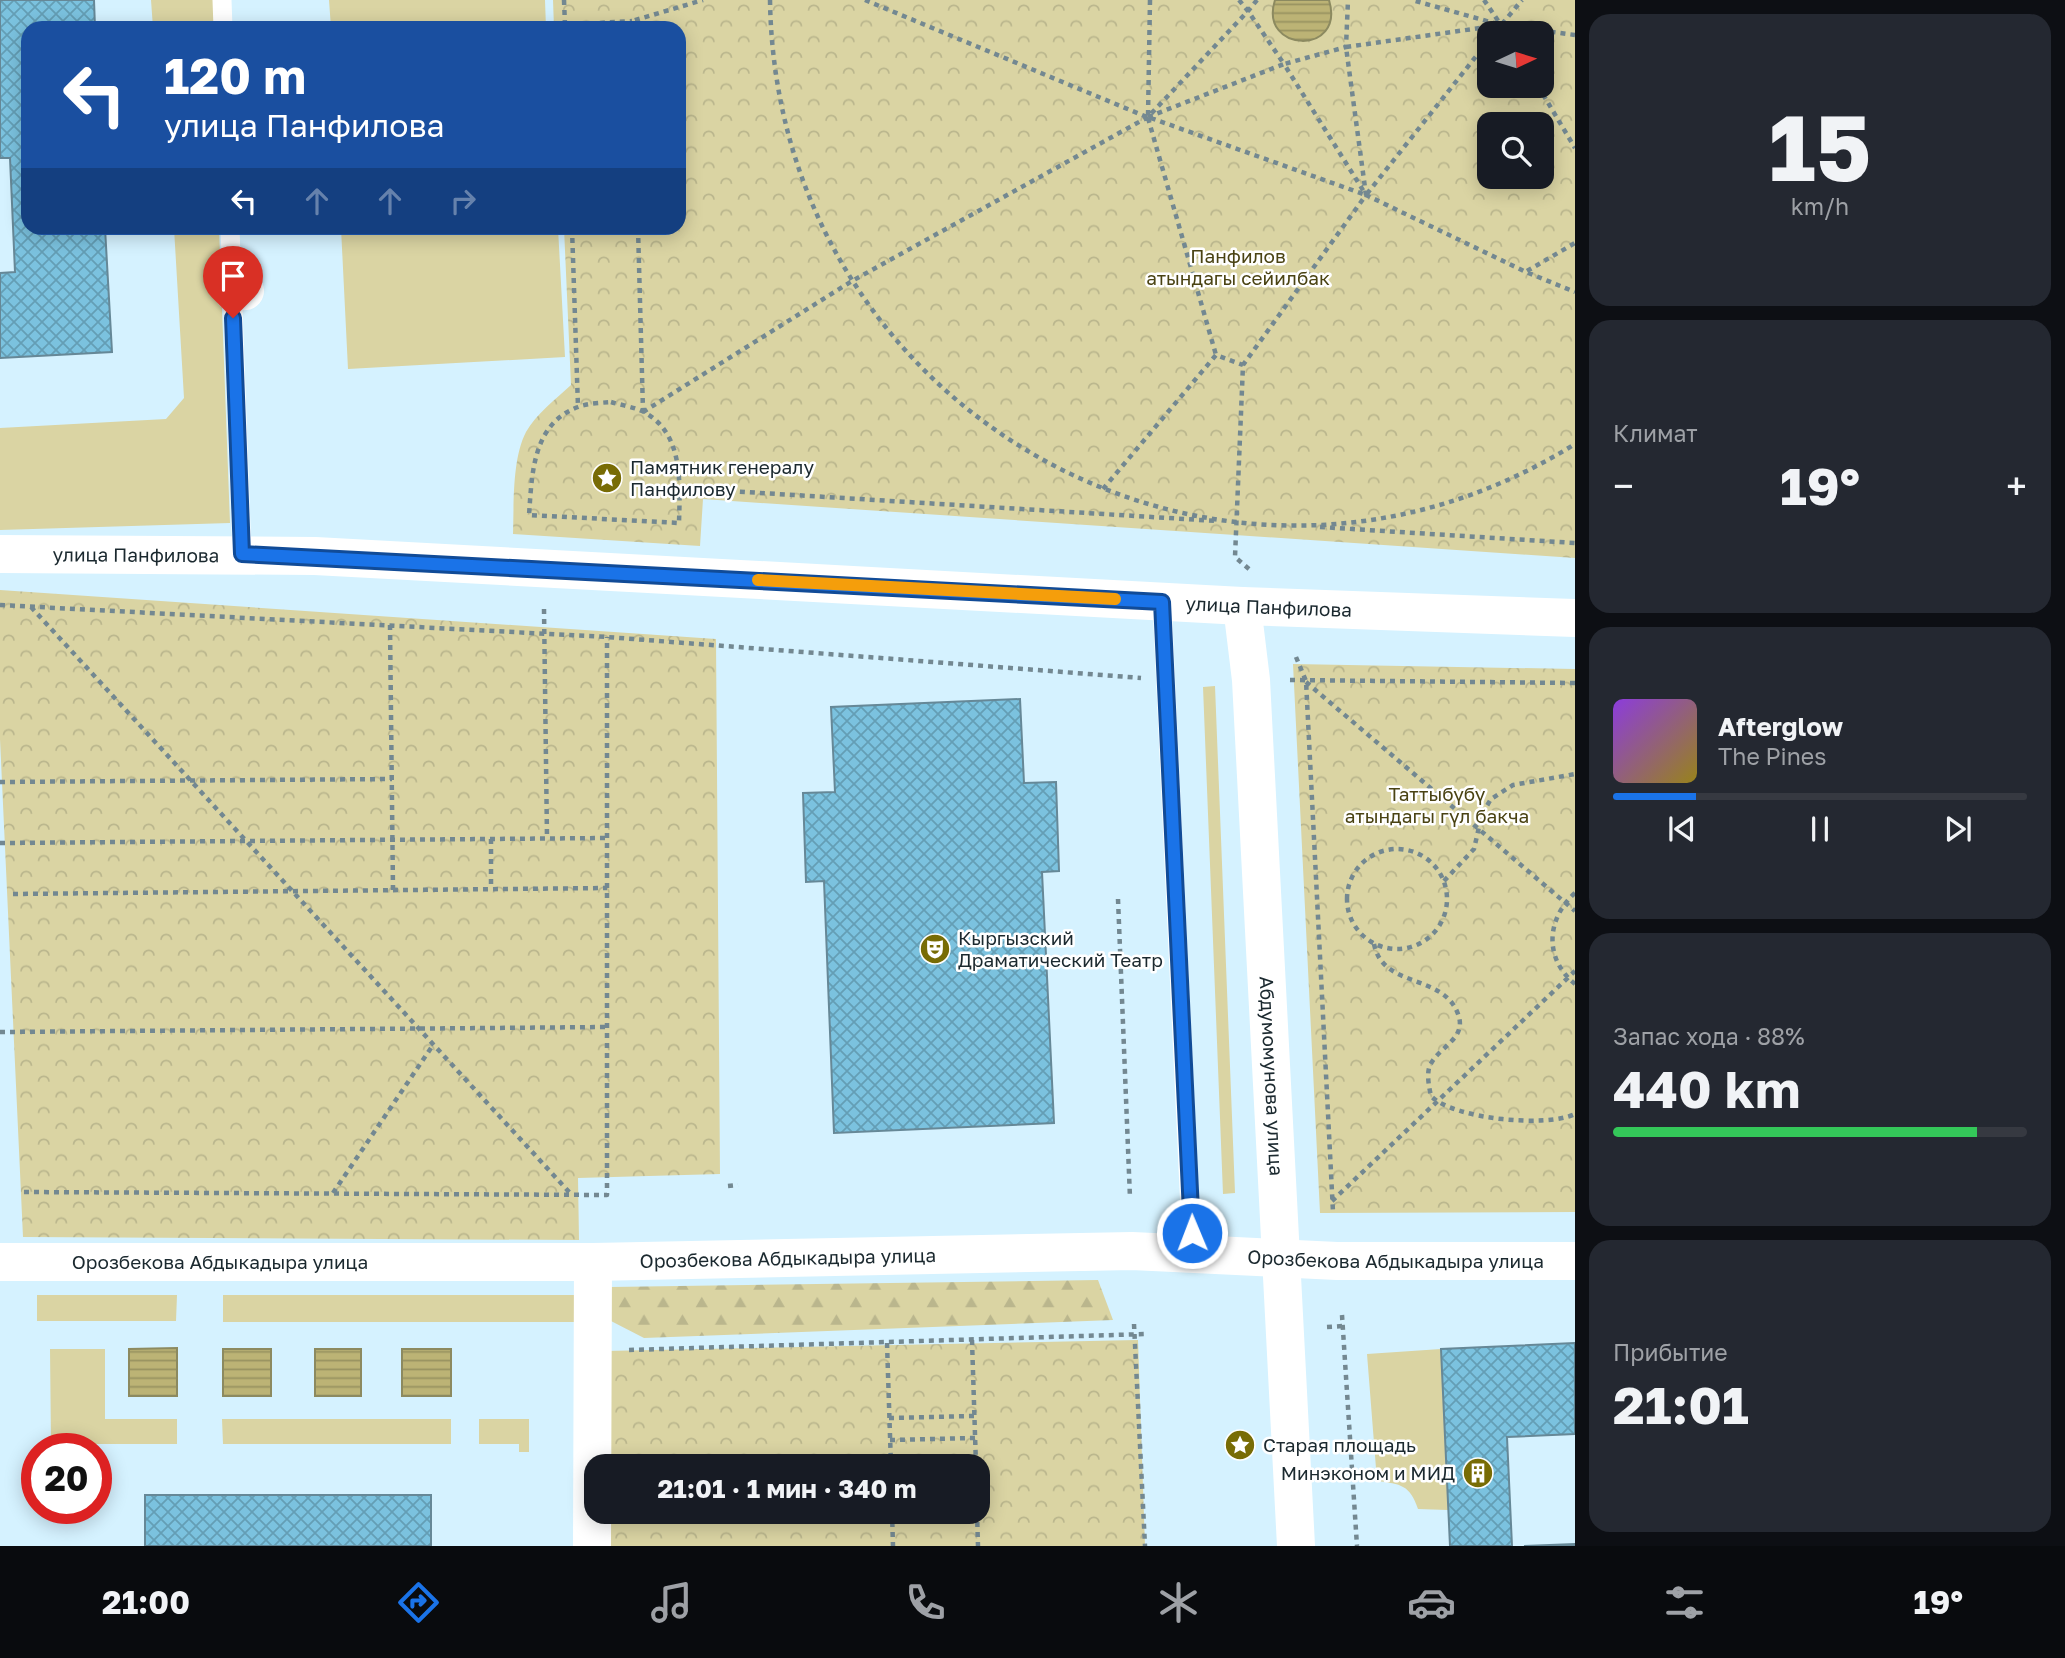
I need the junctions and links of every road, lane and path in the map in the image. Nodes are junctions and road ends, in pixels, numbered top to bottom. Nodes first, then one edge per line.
1 (222, 0) edge
2 (564, 0) edge
3 (703, 0) edge
4 (770, 0) edge
5 (865, 0) edge
6 (1150, 0) edge
7 (1240, 0) edge
8 (1257, 0) edge
9 (1348, 0) edge
10 (1412, 0) edge
11 (1484, 0) edge
12 (1522, 0) edge
13 (1248, 11) junction
14 (223, 21) edge
15 (565, 21) edge
16 (632, 21) edge
17 (1487, 21) edge
18 (1498, 21) edge
19 (1504, 21) edge
20 (1477, 28) edge
21 (1554, 33) edge
22 (1575, 36) edge
23 (1346, 47) junction
24 (1477, 55) edge
25 (1284, 64) junction
26 (1545, 98) edge
27 (1148, 117) junction
28 (1575, 148) edge
29 (1366, 195) junction
30 (231, 235) edge
31 (572, 235) edge
32 (638, 235) edge
33 (1575, 243) edge
34 (1526, 272) junction
35 (852, 281) junction
36 (1575, 292) edge
37 (1216, 355) junction
38 (1243, 365) junction
39 (578, 407) junction
40 (643, 412) junction
41 (1575, 444) edge
42 (680, 488) junction
43 (1103, 489) junction
44 (1238, 523) junction
45 (1301, 526) junction
46 (1575, 543) edge
47 (0, 554) edge
48 (242, 554) junction
49 (1249, 590) junction
50 (1162, 602) junction
51 (0, 604) edge
52 (31, 606) junction
53 (544, 609) dead end
54 (1575, 618) edge
55 (390, 625) junction
56 (545, 634) junction
57 (607, 637) junction
58 (1296, 657) dead end
59 (1145, 678) dead end
60 (1290, 680) dead end
61 (1306, 681) junction
62 (1575, 683) edge
63 (1574, 775) edge
64 (392, 779) junction
65 (191, 781) junction
66 (0, 782) edge
67 (1478, 828) junction
68 (547, 838) junction
69 (607, 838) junction
70 (491, 839) junction
71 (393, 840) junction
72 (246, 841) junction
73 (0, 844) edge
74 (1444, 881) junction
75 (607, 888) junction
76 (491, 889) junction
77 (393, 890) junction
78 (290, 891) junction
79 (1575, 893) edge
80 (13, 894) dead end
81 (1118, 899) dead end
82 (1565, 902) junction
83 (1575, 911) edge
84 (1374, 944) junction
85 (1575, 971) edge
86 (1568, 978) junction
87 (1575, 984) edge
88 (607, 1027) junction
89 (419, 1029) junction
90 (0, 1032) edge
91 (433, 1045) junction
92 (1437, 1102) junction
93 (1575, 1116) edge
94 (738, 1185) dead end
95 (728, 1186) dead end
96 (24, 1192) dead end
97 (333, 1193) junction
98 (570, 1194) junction
99 (1130, 1198) dead end
100 (1332, 1201) junction
101 (1333, 1212) dead end
102 (1192, 1254) junction
103 (1280, 1259) junction
104 (1575, 1261) edge
105 (0, 1262) edge
106 (593, 1262) junction
107 (1342, 1315) dead end
108 (1134, 1324) dead end
109 (1344, 1326) junction
110 (1327, 1327) dead end
111 (1146, 1334) dead end
112 (1135, 1335) junction
113 (972, 1340) junction
114 (887, 1343) junction
115 (629, 1350) dead end
116 (974, 1416) junction
117 (890, 1418) junction
118 (975, 1438) junction
119 (890, 1440) junction
120 (891, 1454) edge
121 (976, 1454) edge
122 (892, 1524) edge
123 (977, 1524) edge
124 (592, 1546) edge
125 (893, 1546) edge
126 (978, 1546) edge
127 (1145, 1546) edge
128 (1296, 1546) edge
129 (1357, 1546) edge

1 - 14 lane
2 - 15 path
3 - 16 path
4 - 35 path
5 - 27 path
6 - 27 path
7 - 13 path
8 - 13 path
9 - 23 path
10 - 17 path
11 - 18 path
12 - 19 path
13 - 25 path
13 - 27 path
20 - 23 path
21 - 22 path
23 - 25 path
23 - 29 path
24 - 29 path
25 - 27 path
25 - 29 path
26 - 28 path
27 - 29 path
27 - 35 path
27 - 37 path
29 - 34 path
29 - 38 path
30 - 48 lane
31 - 39 path
32 - 40 path
33 - 34 path
34 - 36 path
35 - 40 path
35 - 43 path
37 - 38 path
37 - 43 path
38 - 44 path
39 - 40 path
39 - 42 path
40 - 42 path
41 - 45 path
42 - 44 path
43 - 44 path
44 - 45 path
44 - 49 path
45 - 46 path
47 - 48 street, улица Панфилова
48 - 50 street, улица Панфилова
49 - 50 street, улица Панфилова
49 - 54 street, улица Панфилова
49 - 103 street, Абдумомунова улица
50 - 102 lane
51 - 52 path
52 - 55 path
52 - 65 path
53 - 56 path
55 - 56 path
55 - 64 path
56 - 57 path
56 - 68 path
57 - 59 path
57 - 69 path
58 - 61 path
60 - 61 path
61 - 62 path
61 - 67 path
61 - 100 path
63 - 67 path
64 - 65 path
64 - 71 path
65 - 66 path
65 - 72 path
67 - 74 path
67 - 82 path
68 - 69 path
68 - 70 path
69 - 75 path
70 - 71 path
70 - 76 path
71 - 72 path
71 - 77 path
72 - 73 path
72 - 78 path
74 - 84 path
74 - 84 path
75 - 76 path
75 - 88 path
76 - 77 path
77 - 78 path
78 - 80 path
78 - 89 path
79 - 82 path
81 - 99 path
82 - 83 path
82 - 86 path
84 - 92 path
85 - 86 path
86 - 87 path
86 - 92 path
88 - 89 path
88 - 98 path
89 - 90 path
89 - 91 path
91 - 97 path
91 - 98 path
92 - 93 path
92 - 100 path
94 - 95 path
96 - 97 path
97 - 98 path
100 - 101 path
102 - 103 street, Орозбекова Абдыкадыра улица
102 - 106 street, Орозбекова Абдыкадыра улица
103 - 104 street, Орозбекова Абдыкадыра улица
103 - 128 street, Абдумомунова улица
105 - 106 street, Орозбекова Абдыкадыра улица
106 - 124 street
107 - 109 path
108 - 112 path
109 - 110 path
109 - 129 path
111 - 112 path
112 - 113 path
112 - 127 path
113 - 114 path
113 - 116 path
114 - 115 path
114 - 117 path
116 - 117 path
116 - 118 path
117 - 119 path
118 - 119 path
118 - 121 path
119 - 120 path
122 - 125 path
123 - 126 path

